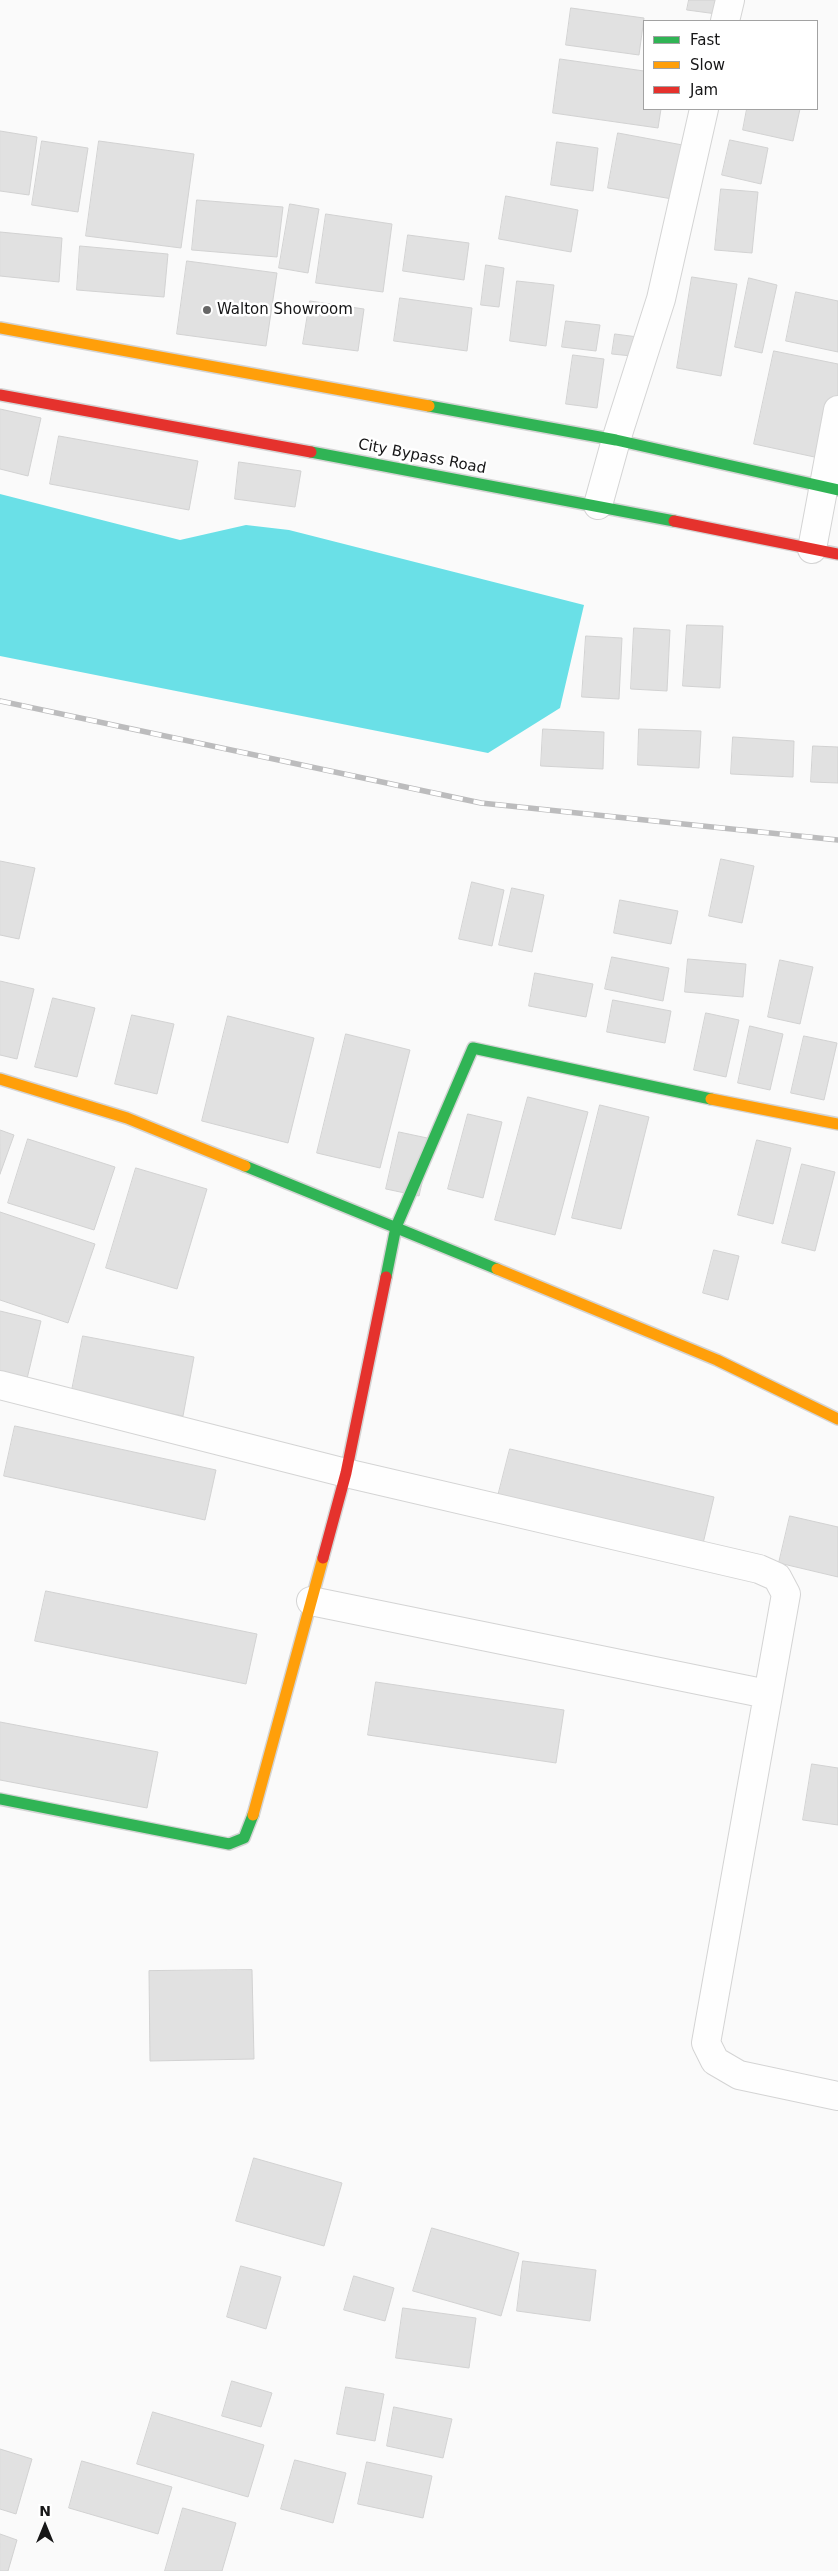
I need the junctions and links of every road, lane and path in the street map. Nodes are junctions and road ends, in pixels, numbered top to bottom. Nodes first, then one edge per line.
1 (730, 0) edge
2 (725, 20) edge
3 (704, 110) edge
4 (0, 328) edge
5 (0, 395) edge
6 (838, 410) edge
7 (616, 440) junction
8 (831, 488) edge
9 (598, 505) junction
10 (825, 552) edge
11 (0, 1079) edge
12 (838, 1124) edge
13 (396, 1227) junction
14 (0, 1385) edge
15 (838, 1419) edge
16 (346, 1473) junction
17 (312, 1601) junction
18 (767, 1694) junction
19 (0, 1799) edge
20 (838, 2096) edge

1 - 2 street
3 - 7 street
4 - 7 street
5 - 9 street, City Bypass Road
6 - 8 street
7 - 8 street
7 - 9 street
8 - 10 street
9 - 10 street, City Bypass Road
11 - 13 street
12 - 13 street
13 - 15 street
13 - 16 street
14 - 16 street
16 - 17 street
16 - 18 street
17 - 18 street
17 - 19 street
18 - 20 street

